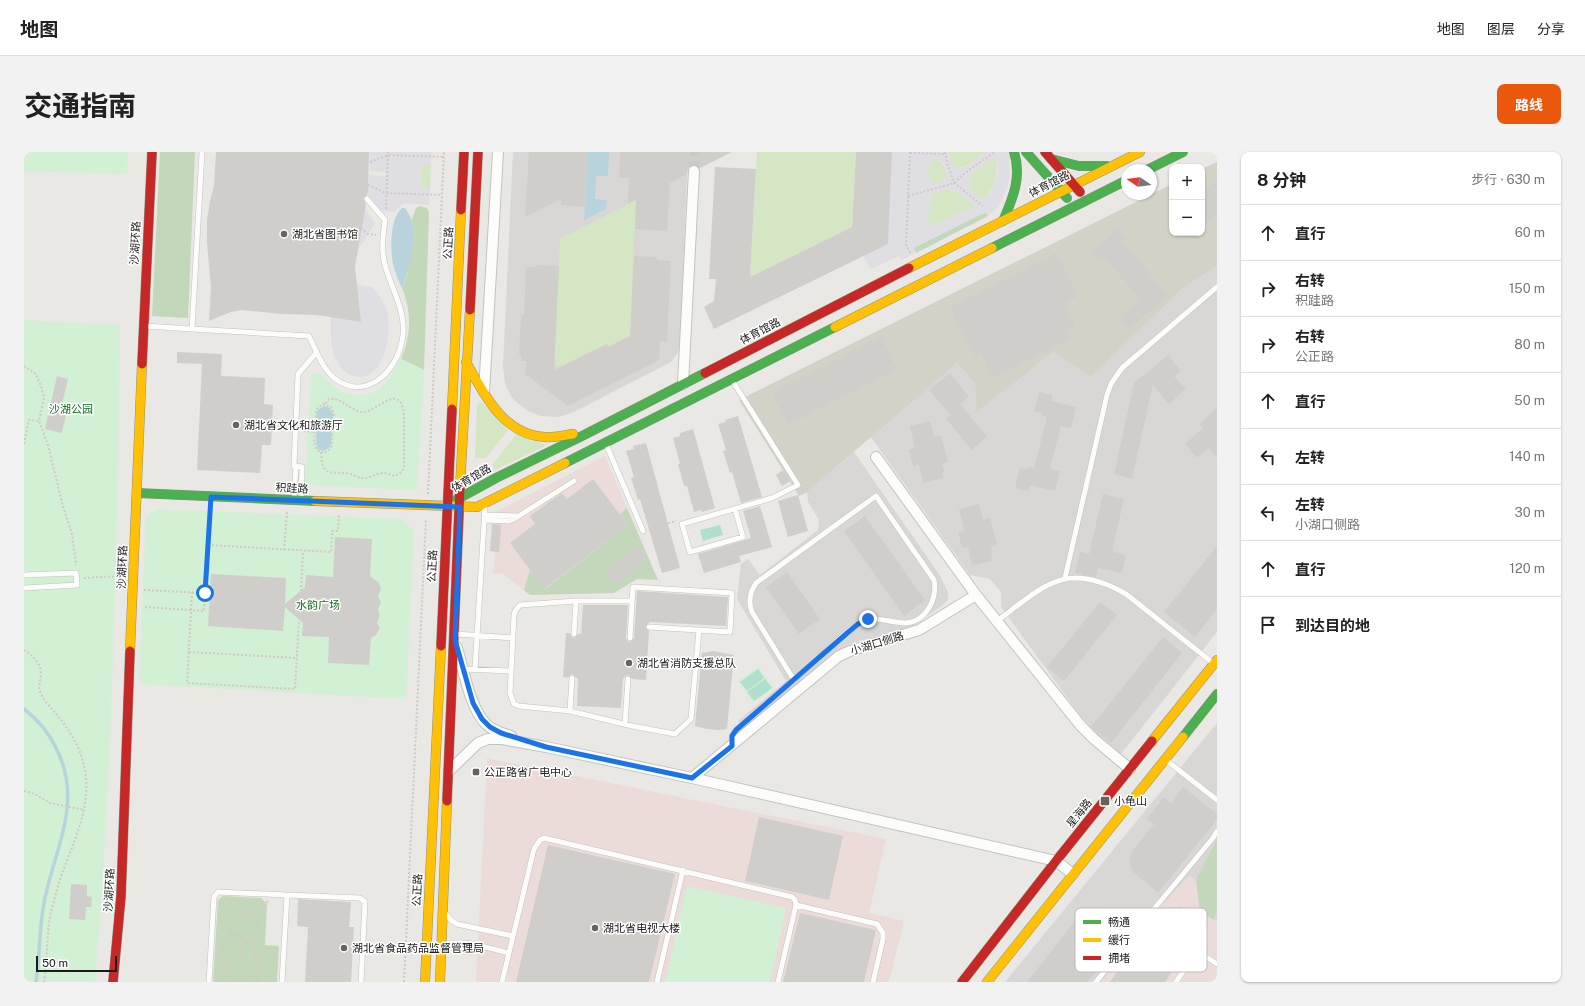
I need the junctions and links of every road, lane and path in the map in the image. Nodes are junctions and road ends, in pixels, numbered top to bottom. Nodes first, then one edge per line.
1 (152, 152) edge
2 (202, 152) edge
3 (444, 152) edge
4 (464, 152) edge
5 (478, 152) edge
6 (498, 152) edge
7 (910, 152) edge
8 (995, 152) edge
9 (1014, 152) edge
10 (1026, 152) edge
11 (1140, 152) edge
12 (1183, 152) edge
13 (388, 153) edge
14 (945, 153) edge
15 (1048, 155) edge
16 (444, 157) junction
17 (370, 162) dead end
18 (1157, 165) edge
19 (1112, 166) junction
20 (694, 171) tunnel mouth
21 (954, 183) junction
22 (1121, 183) edge
23 (368, 185) dead end
24 (1074, 185) junction
25 (1061, 191) junction
26 (386, 193) junction
27 (442, 195) junction
28 (908, 196) junction
29 (367, 199) dead end
30 (1087, 200) junction
31 (983, 206) dead end
32 (1074, 206) junction
33 (385, 220) junction
34 (1003, 221) junction
35 (361, 228) dead end
36 (384, 235) junction
37 (911, 255) dead end
38 (1217, 287) edge
39 (143, 326) junction
40 (192, 329) junction
41 (317, 352) junction
42 (466, 362) junction
43 (24, 366) edge
44 (732, 380) junction
45 (683, 384) junction
46 (484, 392) junction
47 (325, 404) junction
48 (39, 421) junction
49 (296, 423) junction
50 (315, 424) junction
51 (295, 431) junction
52 (315, 432) junction
53 (584, 434) junction
54 (605, 443) junction
55 (24, 444) edge
56 (321, 452) junction
57 (876, 457) dead end
58 (574, 481) dead end
59 (137, 493) junction
60 (460, 496) junction
61 (211, 497) junction
62 (294, 500) junction
63 (340, 502) junction
64 (485, 503) junction
65 (427, 506) junction
66 (447, 507) junction
67 (460, 507) junction
68 (735, 509) junction
69 (484, 517) junction
70 (682, 524) junction
71 (642, 531) joint
72 (208, 545) junction
73 (284, 550) junction
74 (303, 551) junction
75 (24, 575) edge
76 (76, 575) junction
77 (133, 575) junction
78 (1065, 578) junction
79 (24, 588) edge
80 (133, 589) junction
81 (301, 591) dead end
82 (192, 592) junction
83 (205, 593) junction
84 (976, 595) junction
85 (576, 601) junction
86 (632, 601) junction
87 (132, 607) junction
88 (192, 610) junction
89 (299, 620) dead end
90 (997, 621) junction
91 (649, 627) dead end
92 (699, 630) junction
93 (574, 634) dead end
94 (477, 636) junction
95 (455, 637) junction
96 (513, 638) junction
97 (630, 638) dead end
98 (24, 650) edge
99 (189, 652) junction
100 (297, 658) junction
101 (1216, 662) edge
102 (463, 669) junction
103 (475, 669) junction
104 (510, 671) junction
105 (572, 678) dead end
106 (628, 679) dead end
107 (794, 680) junction
108 (1217, 694) edge
109 (570, 711) junction
110 (625, 724) junction
111 (732, 746) junction
112 (546, 747) junction
113 (1165, 759) junction
114 (1130, 769) junction
115 (449, 771) junction
116 (692, 778) junction
117 (24, 791) edge
118 (1217, 800) edge
119 (84, 810) junction
120 (1217, 831) edge
121 (1056, 861) junction
122 (683, 870) junction
123 (1073, 874) junction
124 (271, 894) junction
125 (287, 895) junction
126 (796, 905) junction
127 (1155, 908) edge
128 (443, 909) junction
129 (252, 915) junction
130 (233, 935) junction
131 (514, 936) junction
132 (246, 942) junction
133 (442, 951) junction
134 (509, 953) junction
135 (1207, 958) edge
136 (1217, 964) edge
137 (1104, 972) edge
138 (1183, 972) edge
139 (44, 982) edge
140 (113, 982) edge
141 (209, 982) edge
142 (223, 982) edge
143 (239, 982) edge
144 (258, 982) edge
145 (282, 982) edge
146 (362, 982) edge
147 (404, 982) edge
148 (425, 982) edge
149 (440, 982) edge
150 (502, 982) edge
151 (657, 982) edge
152 (778, 982) edge
153 (873, 982) edge
154 (962, 982) edge
155 (987, 982) edge
156 (1096, 982) edge
157 (1176, 982) edge

1 - 39 main road, 沙湖环路
2 - 40 lane
3 - 16 path
4 - 66 main road, 公正路
5 - 42 main road
6 - 46 street
7 - 14 path
7 - 28 path
8 - 21 path
9 - 34 main road
10 - 25 main road
11 - 19 main road, 体育馆路
12 - 18 main road
13 - 16 path
13 - 17 path
13 - 26 path
14 - 21 path
15 - 19 main road
15 - 24 main road
16 - 27 path
19 - 24 main road, 体育馆路
20 - 45 street
21 - 28 path
21 - 31 path
22 - 30 main road, 体育馆路
23 - 26 path
24 - 25 main road, 体育馆路
24 - 30 main road
25 - 32 main road
25 - 34 main road, 体育馆路
26 - 27 path
26 - 33 path
27 - 65 path
28 - 37 path
29 - 33 lane
30 - 32 main road, 体育馆路
32 - 44 main road, 体育馆路
33 - 36 lane
34 - 45 main road, 体育馆路
35 - 36 path
36 - 41 lane
38 - 78 lane
39 - 40 lane
39 - 59 main road, 沙湖环路
40 - 41 lane
41 - 49 lane
42 - 46 main road
42 - 60 main road
43 - 48 path
44 - 54 main road, 体育馆路
44 - 68 lane
45 - 53 main road, 体育馆路
46 - 53 main road
47 - 50 path
47 - 56 path
47 - 56 path
48 - 55 path
48 - 76 path
49 - 50 path
49 - 51 lane
50 - 52 path
51 - 52 path
51 - 62 lane
52 - 56 path
53 - 60 main road, 体育馆路
54 - 64 main road, 体育馆路
54 - 71 lane
57 - 84 street
58 - 69 lane
59 - 61 main road, 积跬路
59 - 77 main road, 沙湖环路
60 - 66 main road, 体育馆路
60 - 67 main road
61 - 62 main road, 积跬路
61 - 72 path
62 - 63 main road, 积跬路
62 - 73 path
63 - 65 main road, 积跬路
63 - 74 path
64 - 67 main road, 体育馆路
64 - 69 lane
65 - 66 main road, 积跬路
65 - 147 path
66 - 67 main road, 体育馆路
66 - 148 main road, 公正路
67 - 95 main road
68 - 70 lane
68 - 70 lane
69 - 94 lane
70 - 71 path
72 - 73 path
72 - 83 path
73 - 74 path
74 - 81 path
75 - 76 lane
76 - 77 path
76 - 79 lane
77 - 80 main road, 沙湖环路
78 - 90 lane
78 - 101 lane
80 - 82 path
80 - 87 main road, 沙湖环路
82 - 83 path
82 - 88 path
83 - 88 path
84 - 90 street
84 - 111 street, 小湖口侧路
85 - 86 lane
85 - 93 lane
85 - 96 lane
86 - 92 lane
86 - 97 lane
87 - 88 path
87 - 140 main road, 沙湖环路
88 - 99 path
89 - 100 path
90 - 114 street
91 - 92 lane
92 - 110 lane
94 - 95 lane
94 - 96 lane
94 - 103 lane
95 - 102 street
95 - 115 main road
96 - 104 lane
98 - 119 path
99 - 100 path
99 - 100 path
101 - 114 main road, 星海路
102 - 103 lane
102 - 112 street
103 - 104 lane
104 - 109 lane
105 - 109 lane
106 - 110 lane
107 - 107 lane
107 - 111 lane
108 - 113 main road
109 - 110 lane
111 - 116 street, 小湖口侧路
112 - 115 street
112 - 116 street
113 - 118 lane
113 - 123 main road
114 - 121 main road, 星海路
115 - 128 main road
116 - 121 street
117 - 119 path
119 - 139 path
120 - 127 lane
121 - 123 street
121 - 154 main road, 星海路
122 - 126 lane
122 - 131 lane
122 - 151 lane
123 - 155 main road
124 - 125 lane
124 - 129 path
124 - 141 lane
125 - 145 lane
125 - 146 lane
126 - 152 lane
126 - 153 lane
128 - 131 lane
128 - 133 main road
129 - 130 path
129 - 132 path
130 - 132 path
130 - 142 path
131 - 134 lane
132 - 143 path
132 - 144 path
133 - 134 lane
133 - 149 main road
134 - 150 lane
135 - 136 lane
137 - 156 lane
138 - 157 lane

